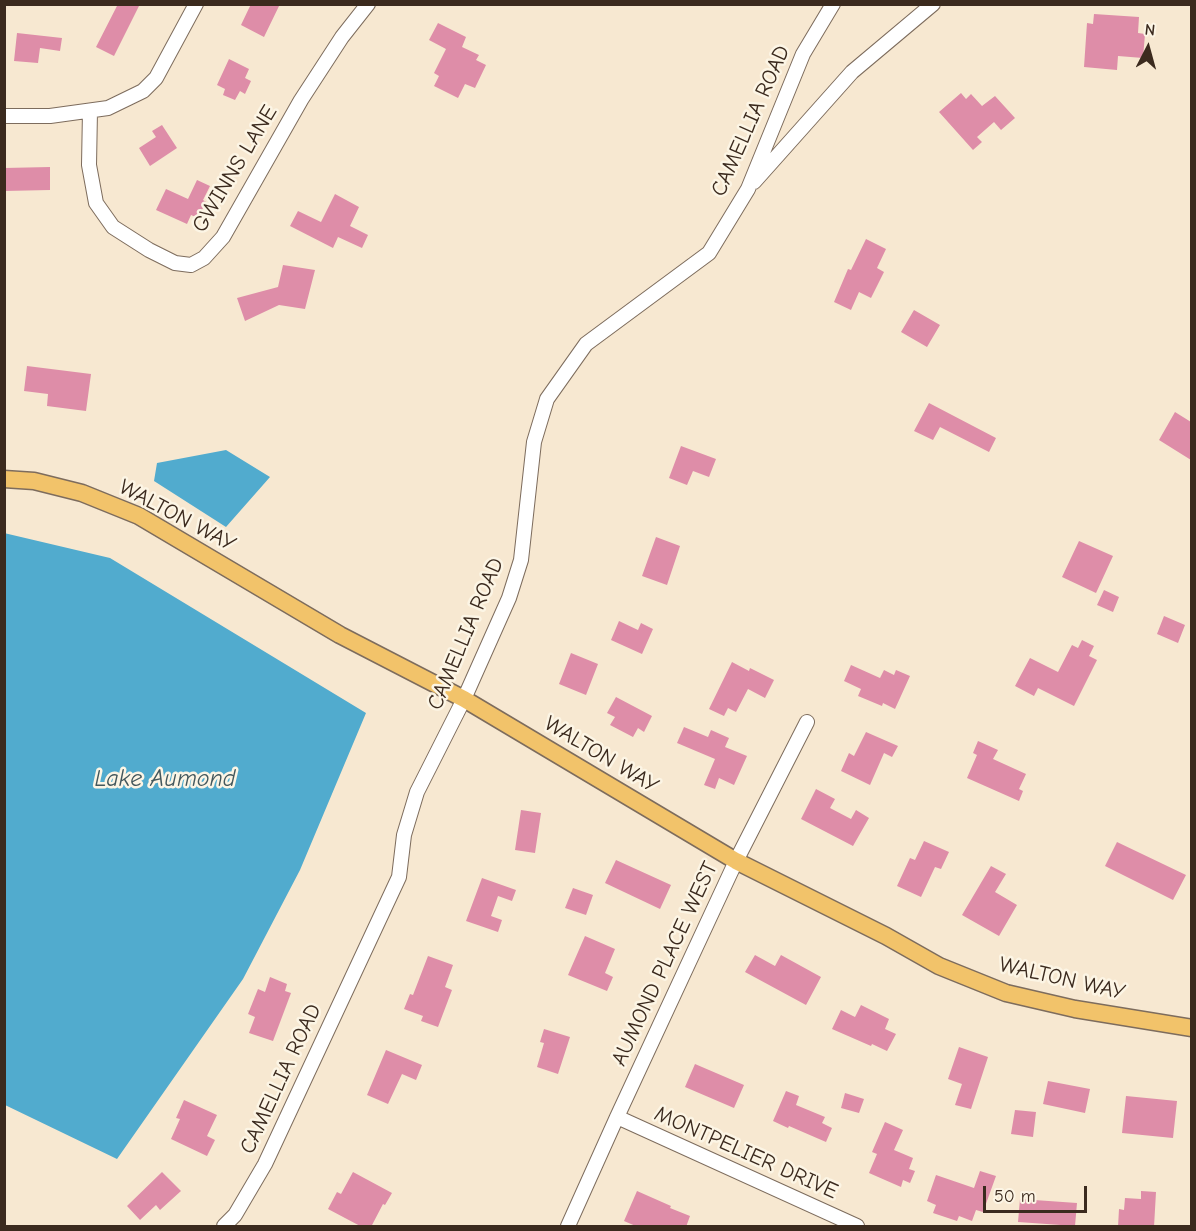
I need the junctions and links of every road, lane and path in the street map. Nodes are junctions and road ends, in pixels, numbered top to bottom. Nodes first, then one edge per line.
1 (196, 4) edge
2 (368, 4) edge
3 (833, 4) edge
4 (933, 4) edge
5 (90, 111) junction
6 (4, 116) edge
7 (748, 189) junction
8 (4, 478) edge
9 (464, 699) junction
10 (807, 722) dead end
11 (735, 861) junction
12 (1191, 1025) edge
13 (616, 1117) junction
14 (224, 1227) edge
15 (568, 1227) edge
16 (857, 1227) edge

1 - 5 street
2 - 5 street, GWINNS LANE
3 - 7 street, CAMELLIA ROAD
4 - 7 street
5 - 6 street
7 - 9 street, CAMELLIA ROAD
8 - 9 main road, WALTON WAY
9 - 11 main road, WALTON WAY
9 - 14 street, CAMELLIA ROAD
10 - 11 street, AUMOND PLACE WEST
11 - 12 main road, WALTON WAY
11 - 13 street, AUMOND PLACE WEST
13 - 15 street, AUMOND PLACE WEST
13 - 16 street, MONTPELIER DRIVE

